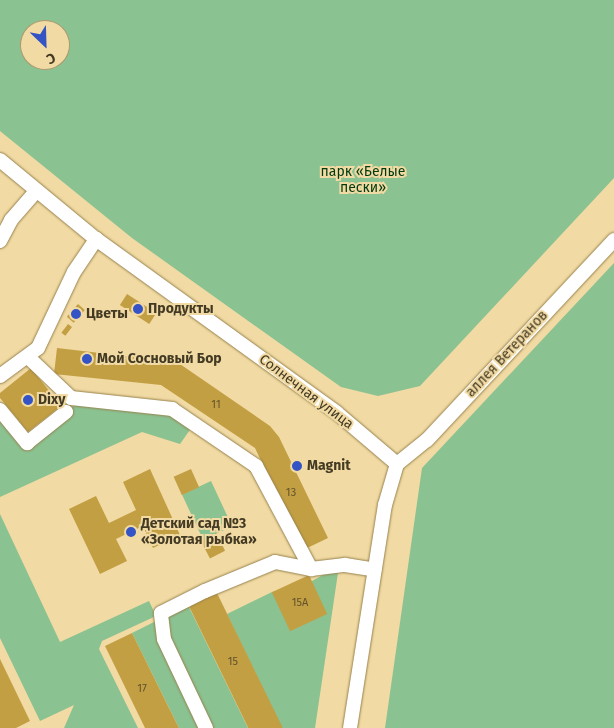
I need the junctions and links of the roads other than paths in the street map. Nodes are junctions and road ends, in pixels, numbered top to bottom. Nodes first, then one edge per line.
1 (0, 160) edge
2 (36, 191) junction
3 (96, 239) junction
4 (614, 240) edge
5 (0, 241) edge
6 (28, 357) junction
7 (0, 376) edge
8 (0, 410) edge
9 (66, 412) dead end
10 (397, 464) junction
11 (311, 570) junction
12 (374, 570) junction
13 (206, 728) edge
14 (350, 728) edge

1 - 2 street, Солнечная улица
2 - 3 street, Солнечная улица
2 - 5 street
3 - 6 street
3 - 10 street, Солнечная улица
4 - 10 street, аллея Ветеранов
6 - 7 street
6 - 11 street
8 - 9 street
10 - 12 street
11 - 12 street
11 - 13 street
12 - 14 street

